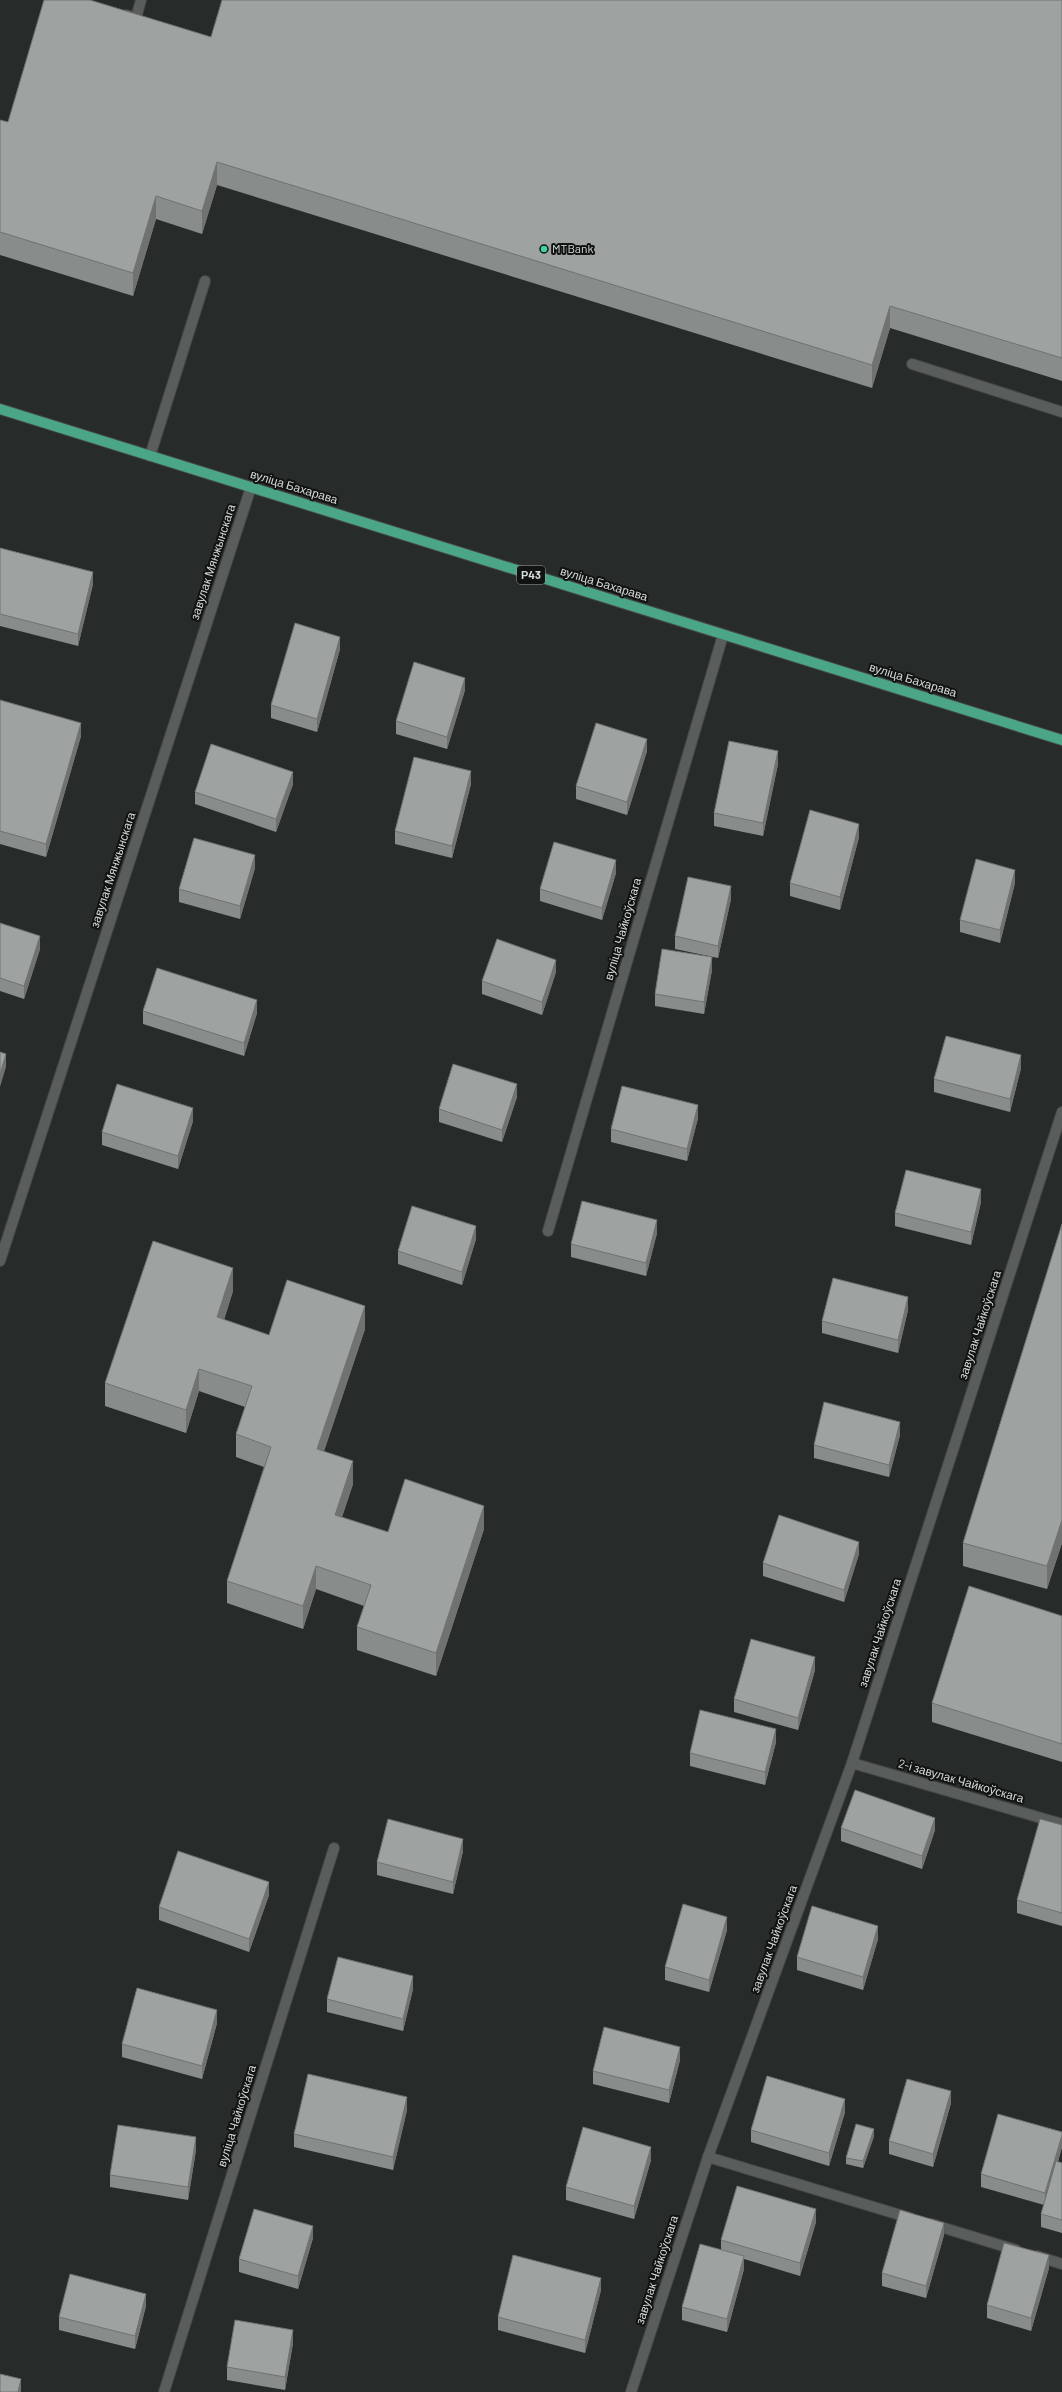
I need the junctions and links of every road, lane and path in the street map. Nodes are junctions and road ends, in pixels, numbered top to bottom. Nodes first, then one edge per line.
1 (141, 0) edge
2 (114, 12) edge
3 (205, 281) dead end
4 (912, 364) dead end
5 (0, 409) edge
6 (1062, 412) edge
7 (150, 456) junction
8 (251, 487) junction
9 (723, 634) junction
10 (1062, 740) edge
11 (1062, 1112) edge
12 (548, 1231) dead end
13 (0, 1261) edge
14 (852, 1763) junction
15 (1062, 1824) edge
16 (334, 1848) dead end
17 (708, 2157) junction
18 (1062, 2264) edge
19 (164, 2392) edge
20 (631, 2392) edge

1 - 2 street
3 - 7 street
4 - 6 street
5 - 7 main road, вуліца Бахарава / Р43
7 - 8 main road, вуліца Бахарава / Р43
8 - 9 main road, вуліца Бахарава / Р43
8 - 13 street, завулак Мянжынскага
9 - 10 main road, вуліца Бахарава / Р43
9 - 12 street, вуліца Чайкоўскага
11 - 14 street, завулак Чайкоўскага
14 - 15 street, 2-і завулак Чайкоўскага
14 - 17 street, завулак Чайкоўскага
16 - 19 street, вуліца Чайкоўскага
17 - 18 street
17 - 20 street, завулак Чайкоўскага

